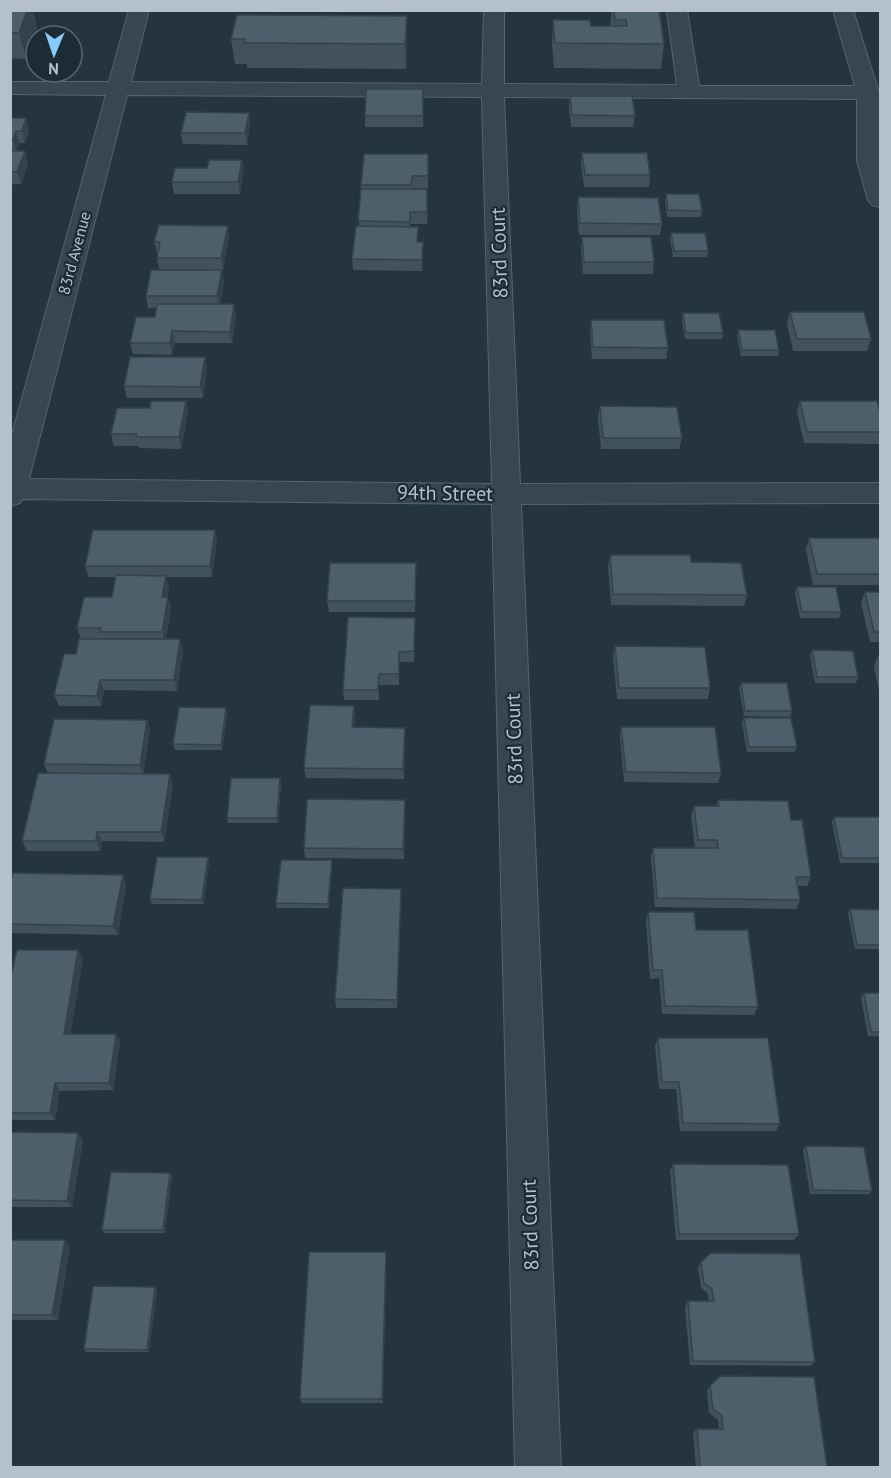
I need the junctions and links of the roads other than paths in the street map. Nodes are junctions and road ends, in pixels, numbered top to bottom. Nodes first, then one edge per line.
1 (139, 10) edge
2 (494, 10) edge
3 (676, 10) edge
4 (843, 10) edge
5 (10, 88) edge
6 (118, 89) junction
7 (493, 91) junction
8 (689, 92) junction
9 (874, 102) edge
10 (880, 200) edge
11 (11, 491) edge
12 (880, 493) edge
13 (506, 494) junction
14 (538, 1467) edge

1 - 6 street, 83rd Avenue
2 - 7 street, 83rd Court
3 - 8 street
4 - 9 street
5 - 6 street
6 - 7 street
6 - 11 street, 83rd Avenue
7 - 8 street
7 - 13 street, 83rd Court
8 - 9 street
9 - 10 street
11 - 13 street, 94th Street
12 - 13 street, 94th Street
13 - 14 street, 83rd Court

